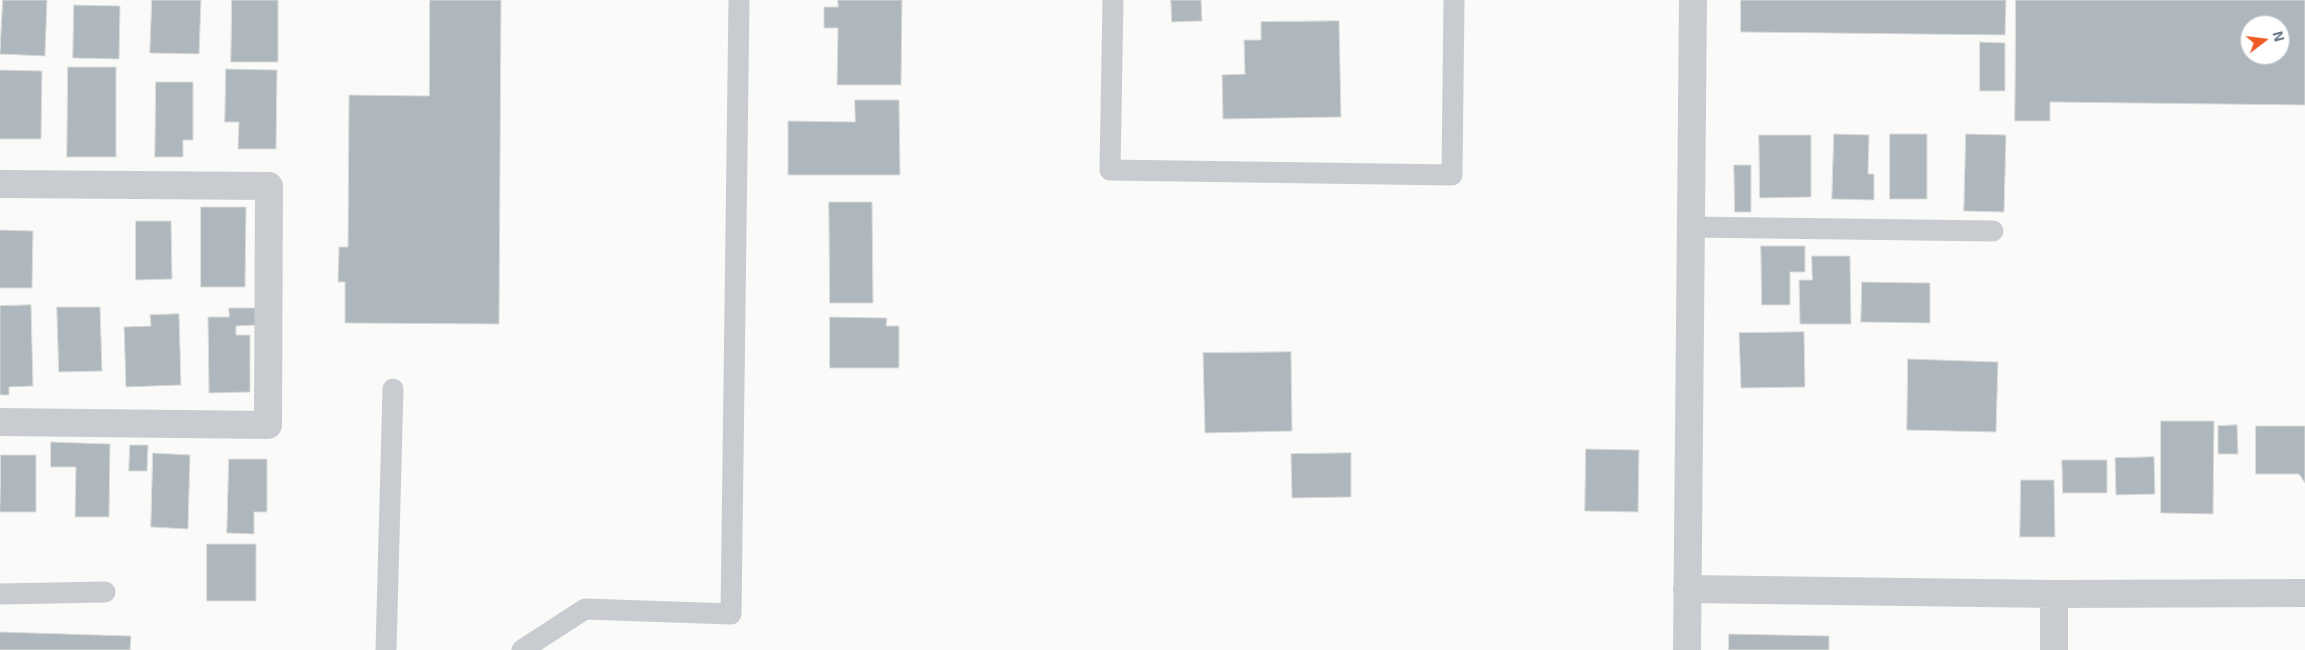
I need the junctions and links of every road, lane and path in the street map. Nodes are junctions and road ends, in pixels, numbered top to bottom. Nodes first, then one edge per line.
1 (739, 0) edge
2 (1113, 0) edge
3 (1454, 0) edge
4 (1693, 0) edge
5 (0, 184) edge
6 (1690, 228) junction
7 (1993, 231) dead end
8 (393, 389) dead end
9 (0, 422) edge
10 (1688, 589) junction
11 (105, 592) dead end
12 (2305, 593) edge
13 (0, 594) edge
14 (2054, 594) junction
15 (386, 650) edge
16 (522, 650) edge
17 (1687, 650) edge
18 (2054, 650) edge

1 - 16 lane
2 - 3 lane
4 - 6 street
5 - 9 street
6 - 7 lane
6 - 10 street
8 - 15 lane
10 - 14 street
10 - 17 street
11 - 13 lane
12 - 14 street
14 - 18 street

